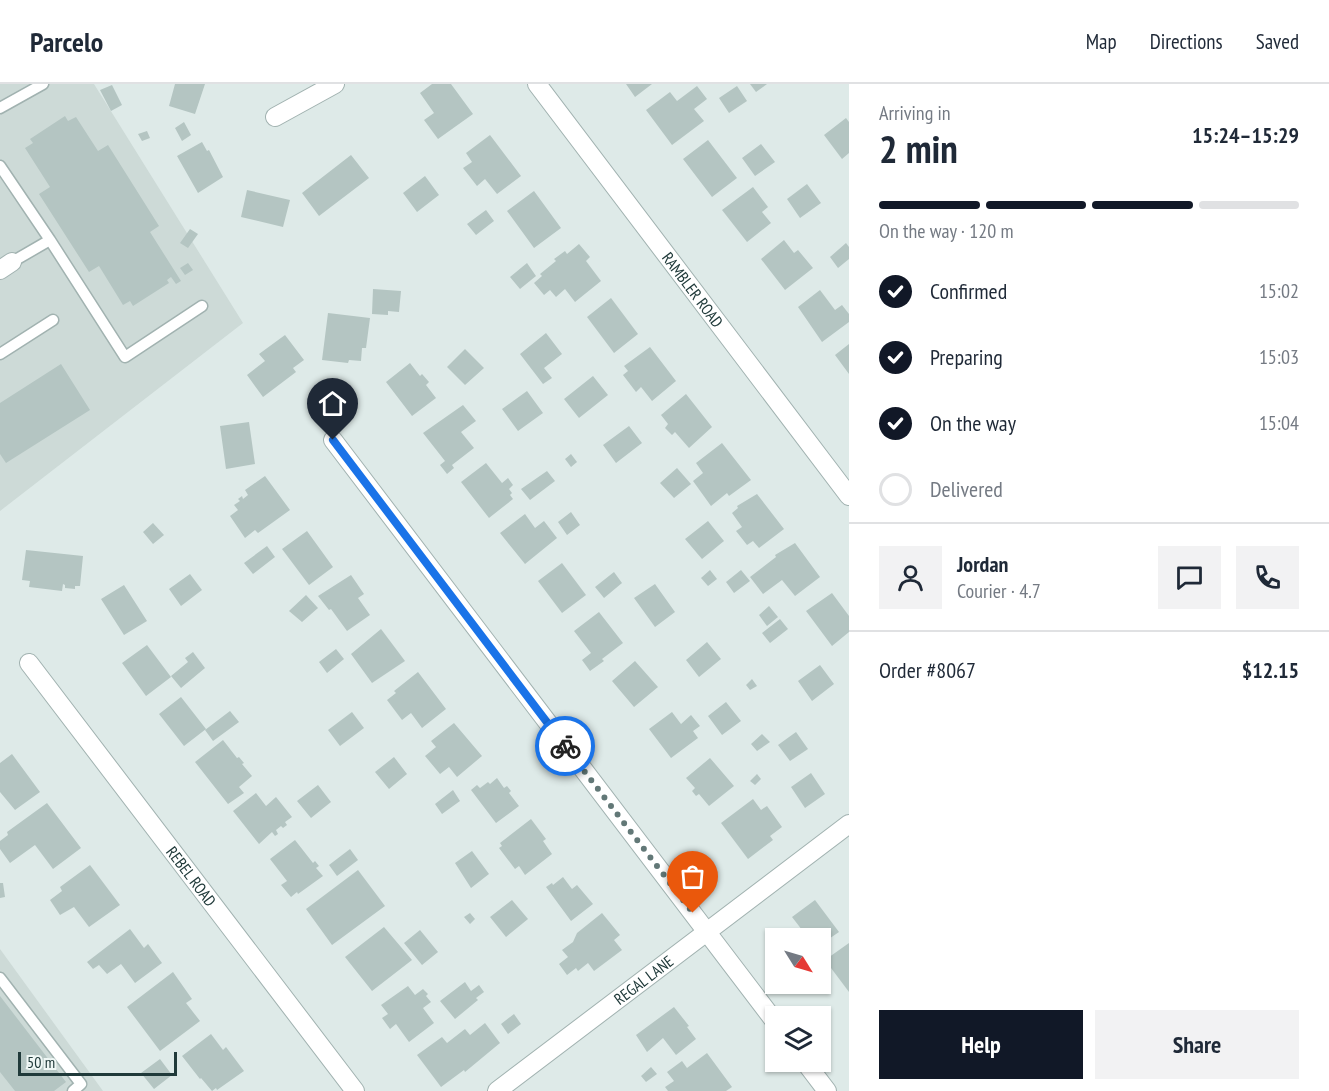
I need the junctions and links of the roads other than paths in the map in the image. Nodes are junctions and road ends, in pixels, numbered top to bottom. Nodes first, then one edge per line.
1 (43, 84) edge
2 (335, 84) edge
3 (537, 84) edge
4 (0, 108) edge
5 (275, 117) dead end
6 (0, 166) edge
7 (50, 240) junction
8 (6, 266) edge
9 (202, 306) dead end
10 (53, 320) dead end
11 (0, 354) edge
12 (333, 440) dead end
13 (849, 496) edge
14 (29, 663) dead end
15 (849, 824) edge
16 (707, 932) junction
17 (0, 978) edge
18 (765, 1008) edge
19 (813, 1072) edge
20 (73, 1091) edge
21 (355, 1091) edge
22 (497, 1091) edge
23 (827, 1091) edge

1 - 4 lane
2 - 5 street
3 - 13 street, RAMBLER ROAD
6 - 7 lane
7 - 8 lane
7 - 9 lane
10 - 11 lane
12 - 16 street
14 - 21 street, REBEL ROAD
15 - 16 street, REGAL LANE
16 - 18 street
16 - 22 street, REGAL LANE
17 - 20 lane
19 - 23 street

